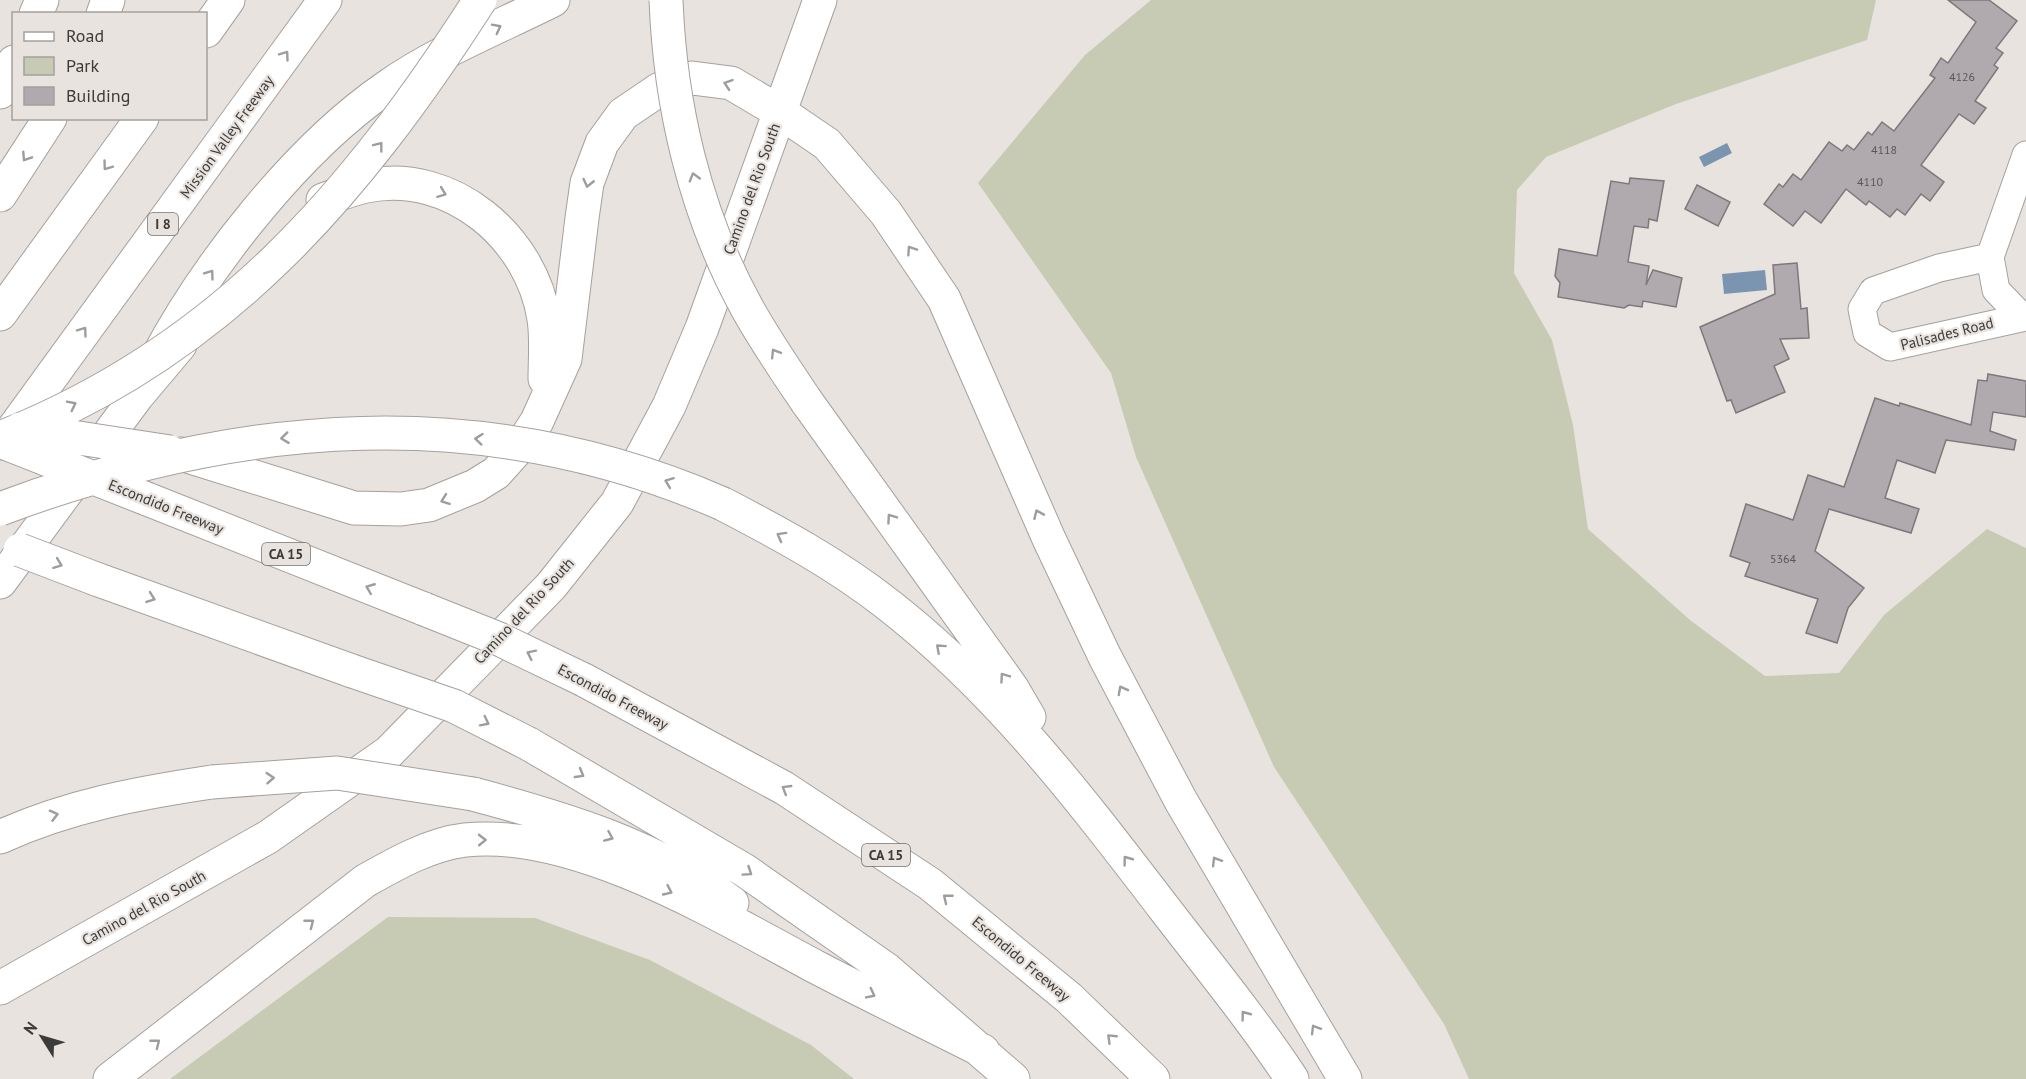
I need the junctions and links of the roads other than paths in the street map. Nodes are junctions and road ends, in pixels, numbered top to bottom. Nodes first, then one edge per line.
1 (228, 0) edge
2 (325, 0) edge
3 (480, 0) edge
4 (553, 0) edge
5 (666, 0) edge
6 (820, 0) edge
7 (207, 30) edge
8 (12, 66) edge
9 (0, 92) edge
10 (780, 112) junction
11 (49, 120) edge
12 (141, 120) edge
13 (2026, 155) edge
14 (0, 195) edge
15 (1990, 257) junction
16 (0, 314) edge
17 (2024, 316) edge
18 (137, 396) junction
19 (545, 405) junction
20 (0, 426) edge
21 (0, 439) edge
22 (0, 447) edge
23 (0, 509) edge
24 (7, 546) edge
25 (0, 582) edge
26 (499, 639) junction
27 (1067, 781) junction
28 (0, 837) edge
29 (818, 968) junction
30 (0, 988) edge
31 (983, 1051) junction
32 (110, 1079) edge
33 (1012, 1079) edge
34 (1153, 1079) edge
35 (1292, 1079) edge
36 (1345, 1079) edge

1 - 7 main road
22 -> 2 main road, Mission Valley Freeway / I 8
21 -> 3 main road, bridge
18 -> 4 main road
27 -> 5 main road, bridge
6 - 10 main road, Camino del Rio South
8 - 9 main road
10 -> 19 main road
10 - 26 main road, Camino del Rio South
36 -> 10 main road
11 -> 14 main road
12 -> 16 main road
13 - 15 street, Palisades Road
15 - 17 street, Palisades Road
15 - 17 street, Palisades Road
18 -> 19 main road
18 - 25 main road
19 -> 20 main road, bridge
26 -> 21 main road, Escondido Freeway / CA 15, bridge
27 -> 23 main road, bridge
24 -> 31 main road, bridge
26 - 30 main road, Camino del Rio South
34 -> 26 main road, Escondido Freeway / CA 15, bridge
35 -> 27 main road
28 -> 29 main road, bridge
29 -> 31 main road
32 -> 29 main road
31 - 33 main road

